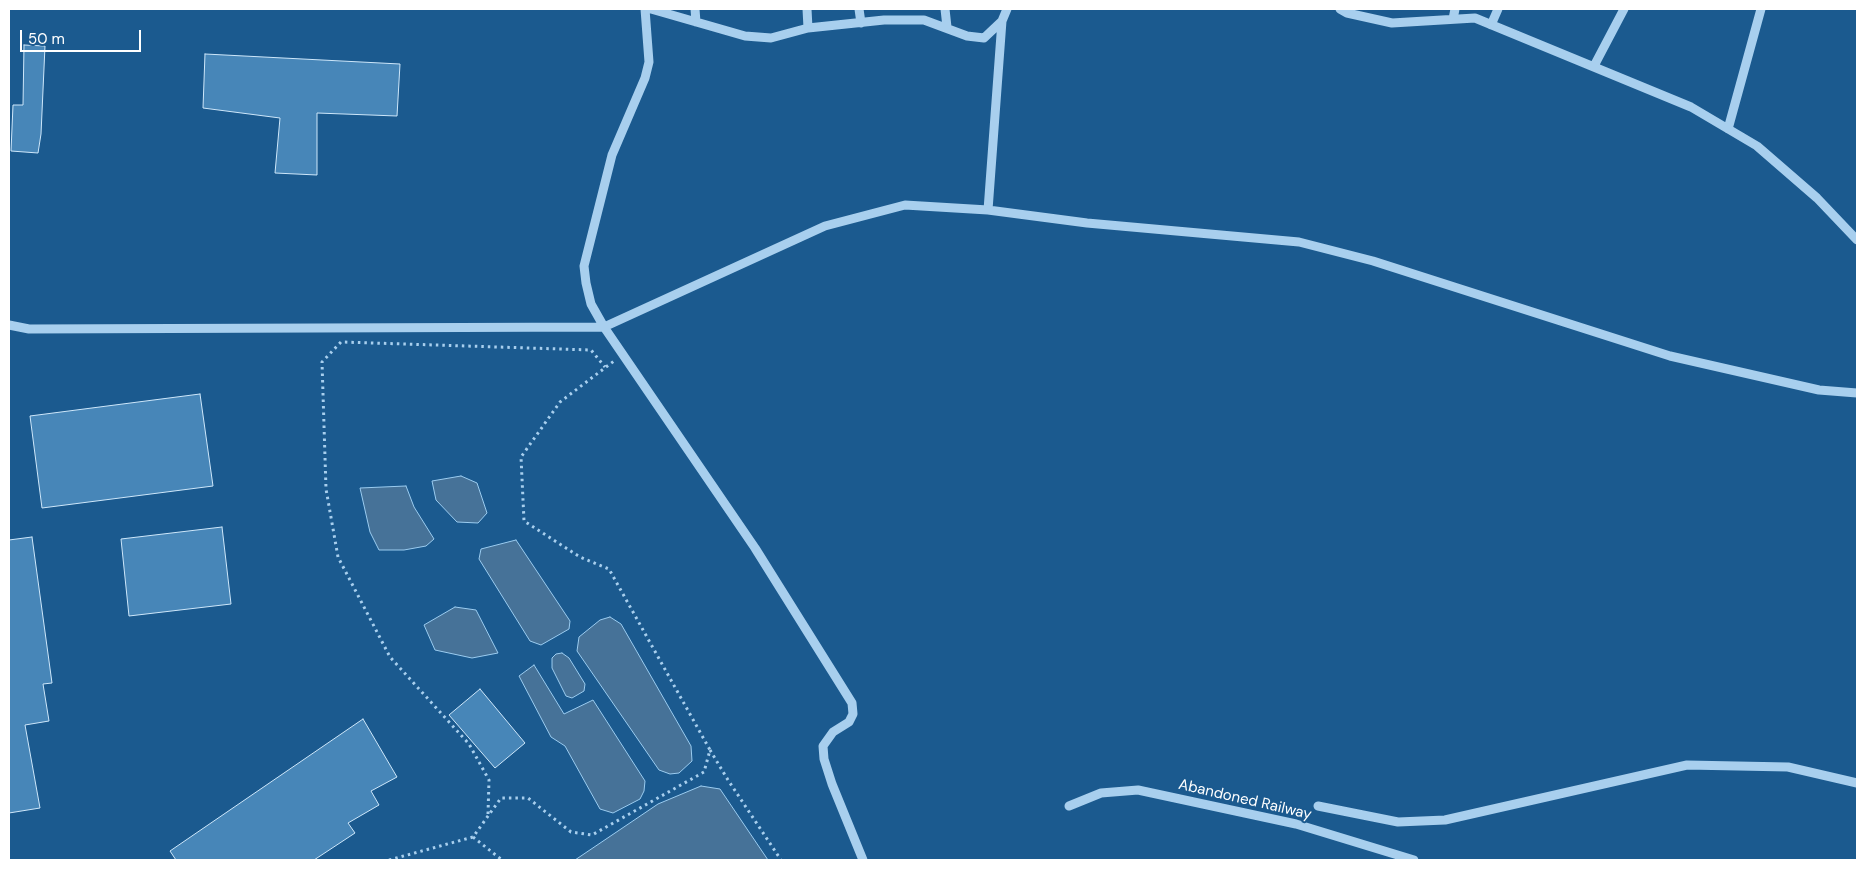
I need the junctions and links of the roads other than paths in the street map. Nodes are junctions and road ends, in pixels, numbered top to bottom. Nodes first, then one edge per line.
1 (645, 9) edge
2 (651, 9) edge
3 (695, 9) edge
4 (807, 9) edge
5 (859, 9) edge
6 (945, 9) edge
7 (1006, 9) edge
8 (1455, 9) edge
9 (1498, 9) edge
10 (1624, 9) edge
11 (1761, 9) edge
12 (1345, 10) edge
13 (1453, 19) junction
14 (1002, 21) junction
15 (696, 22) junction
16 (860, 23) junction
17 (1491, 25) junction
18 (808, 28) junction
19 (947, 28) junction
20 (1594, 66) junction
21 (1728, 129) junction
22 (988, 210) junction
23 (1857, 240) edge
24 (9, 325) edge
25 (604, 327) junction
26 (1857, 393) edge
27 (1857, 782) edge
28 (1069, 806) dead end
29 (1318, 806) dead end
30 (862, 860) edge
31 (1414, 860) edge

1 - 25 street
2 - 15 street
3 - 15 street
4 - 18 street
5 - 16 street
6 - 19 street
7 - 14 street
8 - 13 street
9 - 17 street
10 - 20 street
11 - 21 street
12 - 13 street
13 - 17 street
14 - 19 street
14 - 22 street
15 - 18 street
16 - 18 street
16 - 19 street
17 - 20 street
20 - 21 street
21 - 23 street
22 - 25 street
22 - 26 street
24 - 25 street
25 - 30 street
27 - 29 street
28 - 31 street, Abandoned Railway

